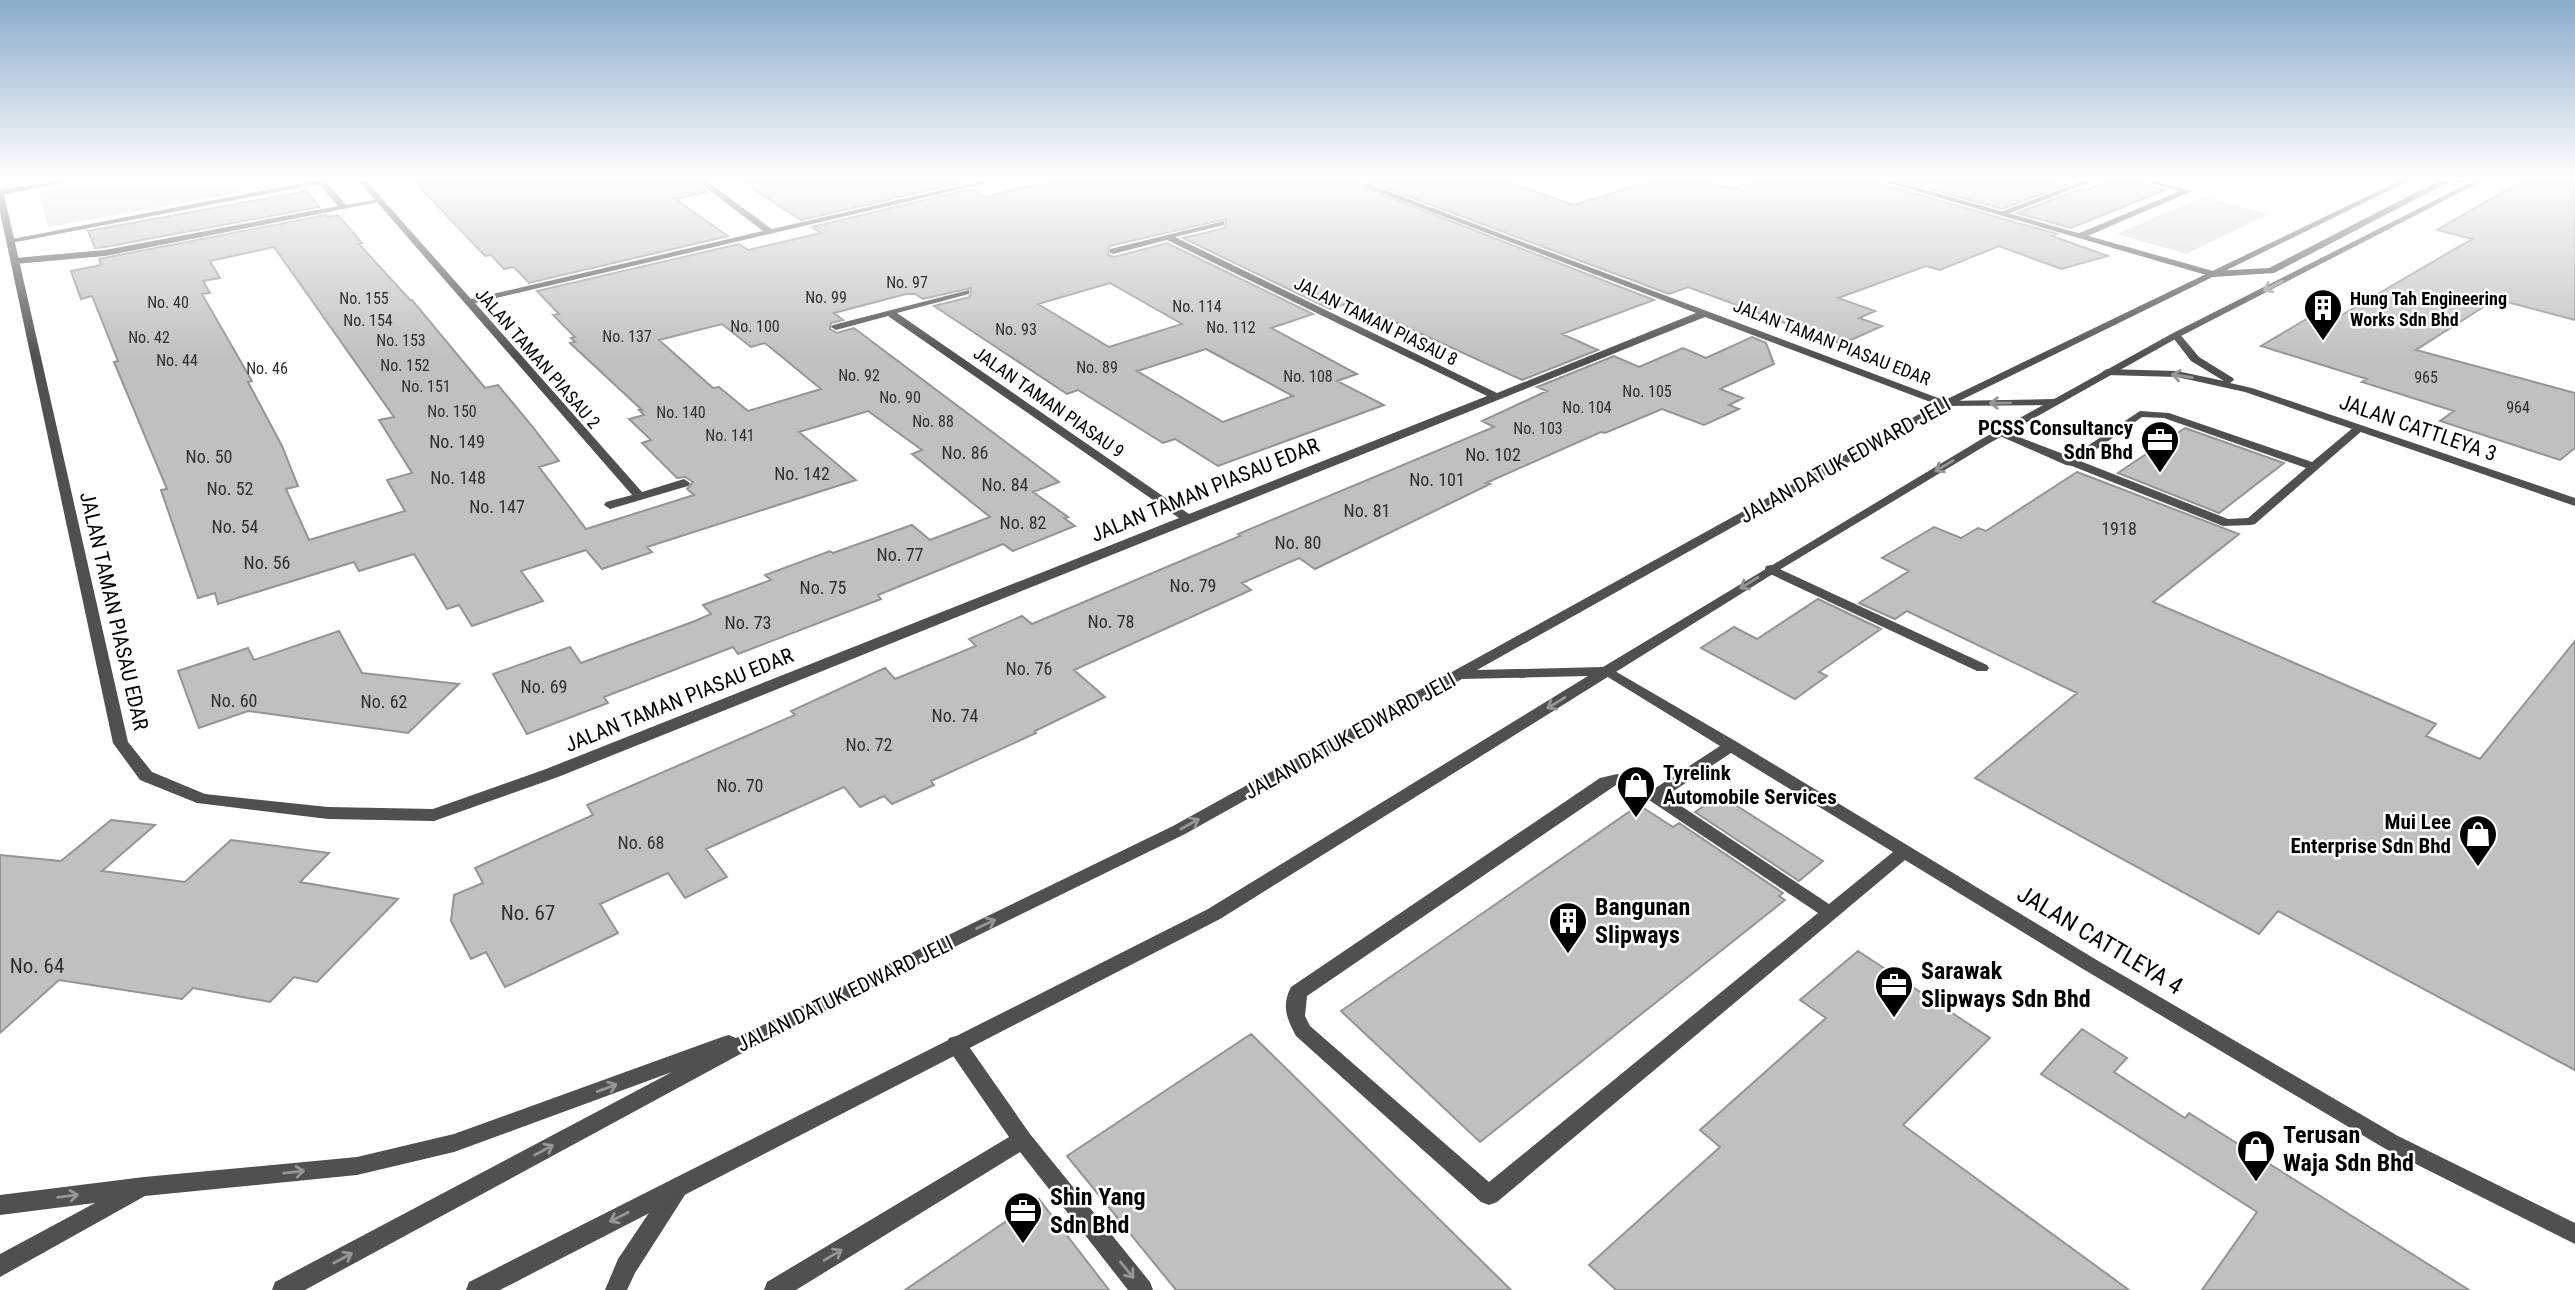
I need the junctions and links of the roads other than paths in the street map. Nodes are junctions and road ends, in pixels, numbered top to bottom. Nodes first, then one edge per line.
1 (26, 237) edge
2 (69, 237) edge
3 (189, 237) edge
4 (412, 237) edge
5 (748, 237) edge
6 (1168, 237) joint
7 (1504, 237) edge
8 (2084, 237) edge
9 (2289, 237) edge
10 (2337, 237) edge
11 (2367, 237) edge
12 (11, 240) joint
13 (1113, 251) dead end
14 (71, 255) junction
15 (11, 262) junction
16 (2213, 274) junction
17 (966, 292) dead end
18 (468, 302) junction
19 (890, 313) junction
20 (1706, 313) junction
21 (836, 327) dead end
22 (2176, 335) junction
23 (2107, 372) junction
24 (2248, 390) junction
25 (1495, 396) junction
26 (2055, 402) junction
27 (1945, 404) junction
28 (2358, 429) junction
29 (1999, 433) junction
30 (2070, 463) junction
31 (2314, 467) junction
32 (684, 483) dead end
33 (639, 496) junction
34 (2575, 502) edge
35 (610, 505) dead end
36 (1188, 519) junction
37 (1771, 569) junction
38 (1982, 668) dead end
39 (1608, 671) junction
40 (1460, 675) junction
41 (1732, 745) junction
42 (1655, 796) junction
43 (1905, 851) junction
44 (1830, 913) junction
45 (776, 1026) junction
46 (956, 1045) junction
47 (1023, 1140) junction
48 (680, 1186) junction
49 (144, 1187) junction
50 (0, 1205) edge
51 (2575, 1234) edge
52 (0, 1266) edge
53 (283, 1290) edge
54 (477, 1290) edge
55 (616, 1290) edge
56 (775, 1290) edge
57 (1142, 1290) edge

1 - 12 street
2 - 14 street
3 - 14 street
4 - 18 street, JALAN TAMAN PIASAU 2
5 - 18 street
6 - 13 street
6 - 25 street, JALAN TAMAN PIASAU 8
7 - 20 street, JALAN TAMAN PIASAU EDAR
8 - 16 street
9 - 16 street, JALAN DATUK EDWARD JELI
10 - 16 street
11 -> 22 street
12 - 15 street, JALAN TAMAN PIASAU EDAR
14 - 15 street
15 - 36 street, JALAN TAMAN PIASAU EDAR
16 - 27 street, JALAN DATUK EDWARD JELI
17 - 19 street
18 - 33 street, JALAN TAMAN PIASAU 2
19 - 21 street
19 - 36 street, JALAN TAMAN PIASAU 9
20 - 25 street, JALAN TAMAN PIASAU EDAR
20 - 27 street, JALAN TAMAN PIASAU EDAR
22 - 23 street
22 - 24 street, JALAN CATTLEYA 3
24 -> 23 street, JALAN CATTLEYA 3
23 - 26 street
24 - 28 street, JALAN CATTLEYA 3
25 - 36 street, JALAN TAMAN PIASAU EDAR
26 -> 27 street
26 - 29 street
27 - 40 street, JALAN DATUK EDWARD JELI
28 - 31 street
28 - 34 street, JALAN CATTLEYA 3
29 - 30 street
29 -> 37 street
30 - 31 street
30 - 31 street
32 - 33 street
33 - 35 street
37 - 38 street
37 -> 39 street
39 - 40 street
39 - 41 street, JALAN CATTLEYA 4
39 -> 46 street
45 -> 40 street, JALAN DATUK EDWARD JELI
41 - 42 street
41 - 43 street, JALAN CATTLEYA 4
42 - 44 street
42 - 44 street
43 - 44 street
43 - 51 street, JALAN CATTLEYA 4
49 -> 45 street
53 -> 45 street, JALAN DATUK EDWARD JELI
46 - 47 street
46 - 48 street
56 -> 47 street
47 -> 57 street
48 -> 54 street
48 - 55 street
50 -> 49 street
49 - 52 street

